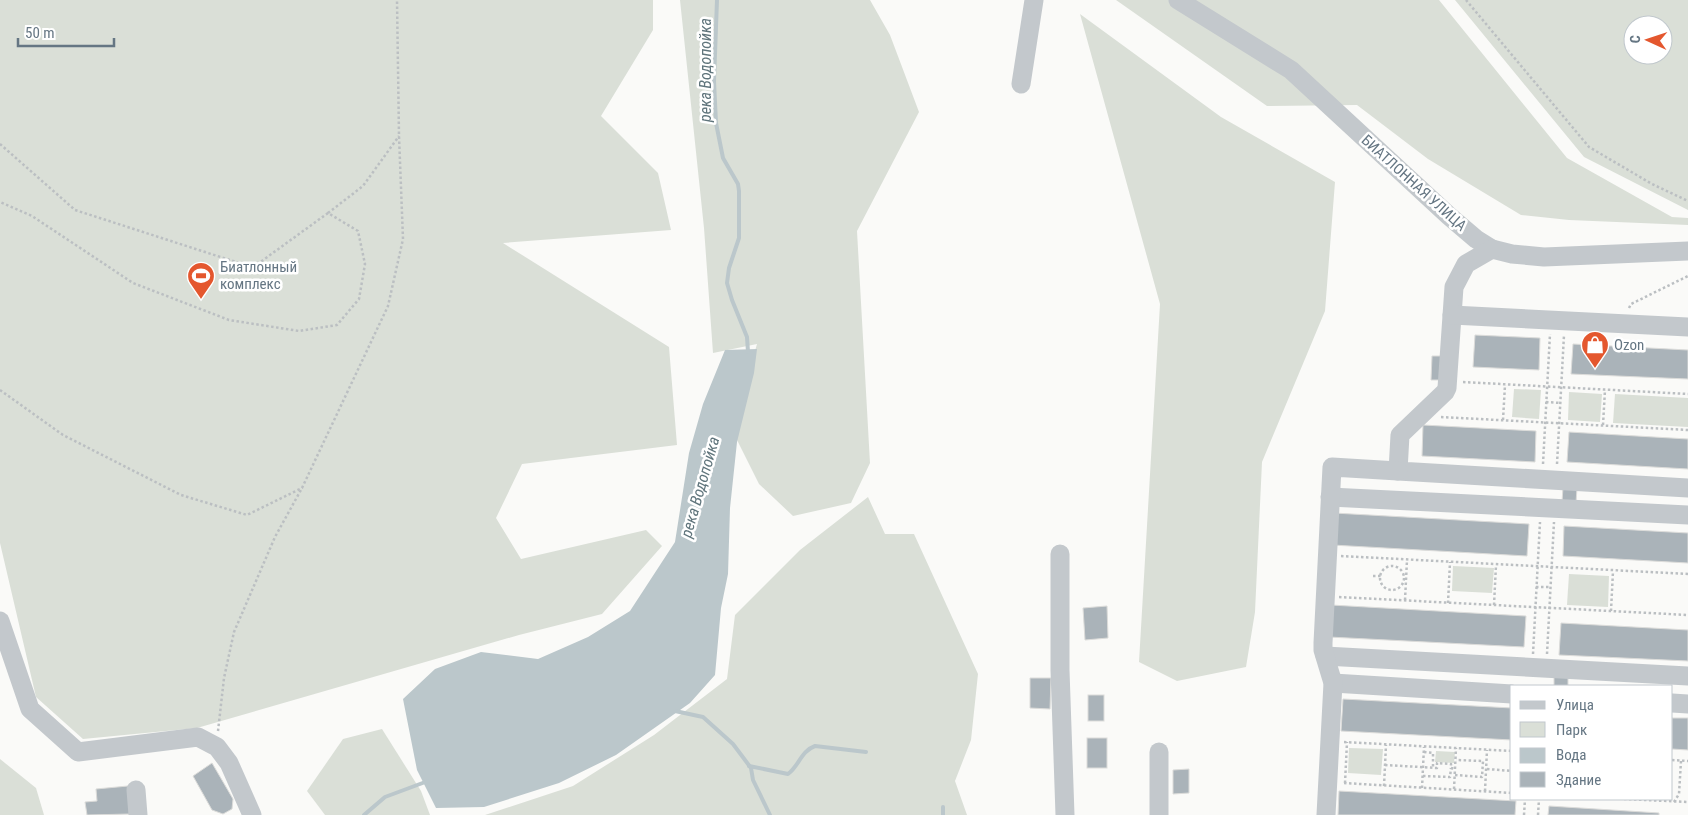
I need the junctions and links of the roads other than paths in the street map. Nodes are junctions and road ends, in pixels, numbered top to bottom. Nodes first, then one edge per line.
1 (1034, 0) edge
2 (1178, 0) edge
3 (1020, 84) dead end
4 (1492, 250) junction
5 (1688, 251) edge
6 (1452, 316) junction
7 (1688, 328) edge
8 (1398, 471) junction
9 (1688, 488) edge
10 (1330, 498) junction
11 (1688, 515) edge
12 (1060, 554) dead end
13 (0, 621) edge
14 (1325, 656) junction
15 (1688, 676) edge
16 (1333, 683) junction
17 (1510, 694) edge
18 (1673, 703) edge
19 (1688, 704) edge
20 (1159, 752) dead end
21 (136, 790) dead end
22 (138, 815) edge
23 (252, 815) edge
24 (1065, 815) edge
25 (1159, 815) edge
26 (1326, 815) edge

1 - 3 street
2 - 4 street, БИАТЛОННАЯ УЛИЦА
4 - 5 street, БИАТЛОННАЯ УЛИЦА
4 - 6 street
6 - 7 street
6 - 8 street
8 - 9 street
8 - 10 street
10 - 11 street
10 - 14 street
12 - 24 street
13 - 23 street
14 - 15 street
14 - 16 street
16 - 17 street
16 - 26 street
18 - 19 street
20 - 25 street
21 - 22 street

